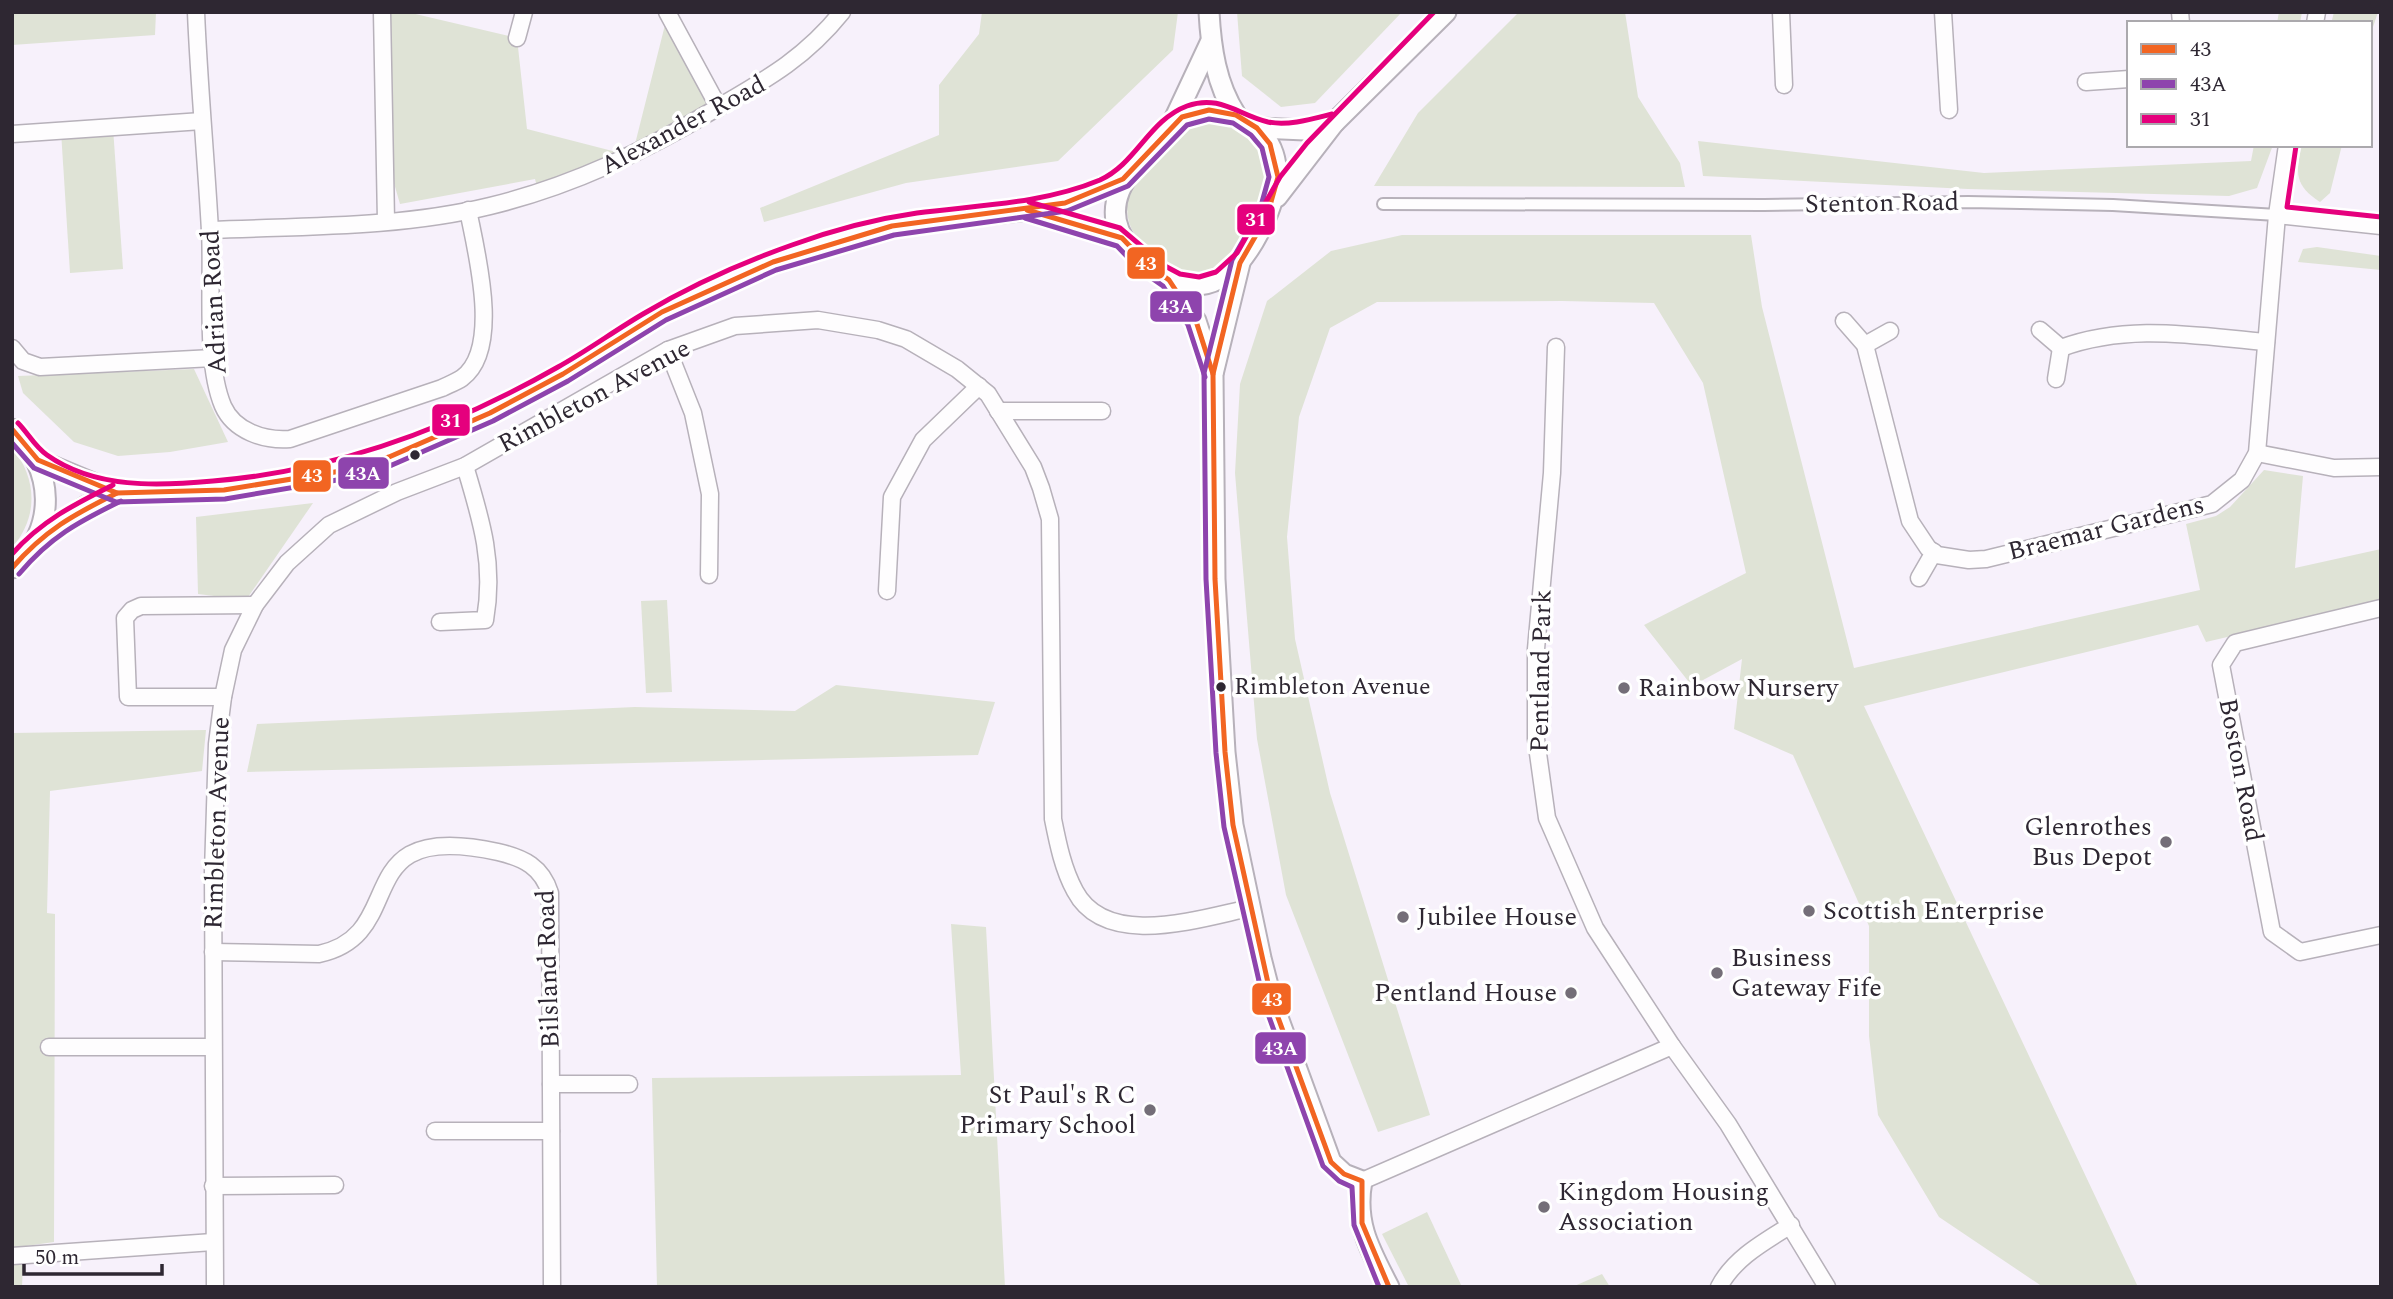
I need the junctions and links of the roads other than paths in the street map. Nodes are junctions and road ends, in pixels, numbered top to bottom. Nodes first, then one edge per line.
1 (196, 12) edge
2 (382, 12) edge
3 (524, 12) edge
4 (667, 12) edge
5 (842, 12) edge
6 (1209, 12) edge
7 (1446, 12) edge
8 (1781, 12) edge
9 (1943, 12) edge
10 (517, 38) dead end
11 (1210, 43) junction
12 (2127, 79) edge
13 (2086, 82) dead end
14 (1784, 85) dead end
15 (719, 108) junction
16 (1949, 110) dead end
17 (1236, 115) junction
18 (202, 121) junction
19 (1334, 123) junction
20 (1170, 128) junction
21 (1257, 128) junction
22 (12, 134) edge
23 (2287, 147) edge
24 (1123, 179) junction
25 (1383, 204) dead end
26 (1272, 205) junction
27 (468, 210) junction
28 (1027, 211) junction
29 (2277, 215) junction
30 (386, 221) junction
31 (2381, 226) edge
32 (210, 230) junction
33 (1122, 238) junction
34 (1240, 263) junction
35 (1169, 279) junction
36 (1844, 321) dead end
37 (2040, 330) dead end
38 (1890, 331) dead end
39 (2266, 342) junction
40 (1865, 345) junction
41 (1556, 346) dead end
42 (12, 348) edge
43 (2061, 348) junction
44 (668, 350) junction
45 (214, 358) junction
46 (1213, 374) junction
47 (2056, 379) dead end
48 (979, 386) junction
49 (998, 411) junction
50 (1102, 411) dead end
51 (12, 429) edge
52 (2257, 453) junction
53 (38, 460) junction
54 (466, 466) junction
55 (2381, 467) edge
56 (117, 492) junction
57 (36, 540) junction
58 (1934, 552) junction
59 (12, 568) edge
60 (709, 575) dead end
61 (1919, 578) dead end
62 (887, 591) dead end
63 (256, 605) junction
64 (2381, 608) edge
65 (440, 622) dead end
66 (223, 697) junction
67 (1250, 908) junction
68 (2381, 934) edge
69 (213, 952) junction
70 (1672, 1046) junction
71 (49, 1047) dead end
72 (213, 1047) junction
73 (551, 1084) junction
74 (629, 1084) dead end
75 (435, 1131) dead end
76 (551, 1131) junction
77 (1362, 1181) junction
78 (335, 1185) dead end
79 (214, 1186) junction
80 (1791, 1226) junction
81 (213, 1242) junction
82 (12, 1256) edge
83 (215, 1287) edge
84 (552, 1287) edge
85 (1389, 1287) edge
86 (1719, 1287) edge
87 (1827, 1287) edge

1 - 18 street, Adrian Road
2 - 30 street
3 - 10 street
4 - 15 street
5 - 15 street, Alexander Road
6 - 11 street
7 - 19 street
8 - 14 street
9 - 16 street
11 - 17 street
11 - 20 street
12 - 13 street
15 - 27 street, Alexander Road
17 - 20 street
17 - 21 street
18 - 22 street
18 - 32 street, Adrian Road
19 - 21 street
19 - 26 street
20 - 24 street
21 - 26 street
23 - 29 street, Braemar Gardens
24 - 28 street
24 - 33 street
25 - 29 street, Stenton Road
26 - 34 street
27 - 30 street, Alexander Road
27 - 45 street, Adrian Road
28 - 33 street
28 - 56 street
29 - 31 street, Stenton Road
29 - 39 street, Braemar Gardens
30 - 32 street, Alexander Road
32 - 45 street, Adrian Road
33 - 35 street
34 - 35 street
34 - 46 street
35 - 46 street
36 - 40 street
37 - 43 street
38 - 40 street
39 - 43 street
39 - 52 street, Braemar Gardens
40 - 58 street
41 - 70 street, Pentland Park
42 - 45 street
43 - 47 street
44 - 48 street, Rimbleton Avenue
44 - 54 street, Rimbleton Avenue
44 - 60 street
46 - 67 street
48 - 49 street, Rimbleton Avenue
48 - 62 street
49 - 50 street
49 - 67 street, Rimbleton Avenue
51 - 53 street
52 - 55 street
52 - 58 street, Braemar Gardens
53 - 56 street
53 - 57 street
54 - 63 street, Rimbleton Avenue
54 - 65 street
56 - 57 street
57 - 59 street
58 - 61 street
63 - 66 street, Rimbleton Avenue
63 - 66 street
64 - 68 street, Boston Road
66 - 69 street, Rimbleton Avenue
67 - 77 street
69 - 72 street, Rimbleton Avenue
69 - 73 street, Bilsland Road
70 - 77 street
70 - 80 street, Pentland Park
71 - 72 street
72 - 79 street, Rimbleton Avenue
73 - 74 street
73 - 76 street, Bilsland Road
75 - 76 street
76 - 84 street, Bilsland Road
77 - 85 street
78 - 79 street
79 - 81 street, Rimbleton Avenue
80 - 86 street
80 - 87 street, Pentland Park
81 - 82 street
81 - 83 street, Rimbleton Avenue

